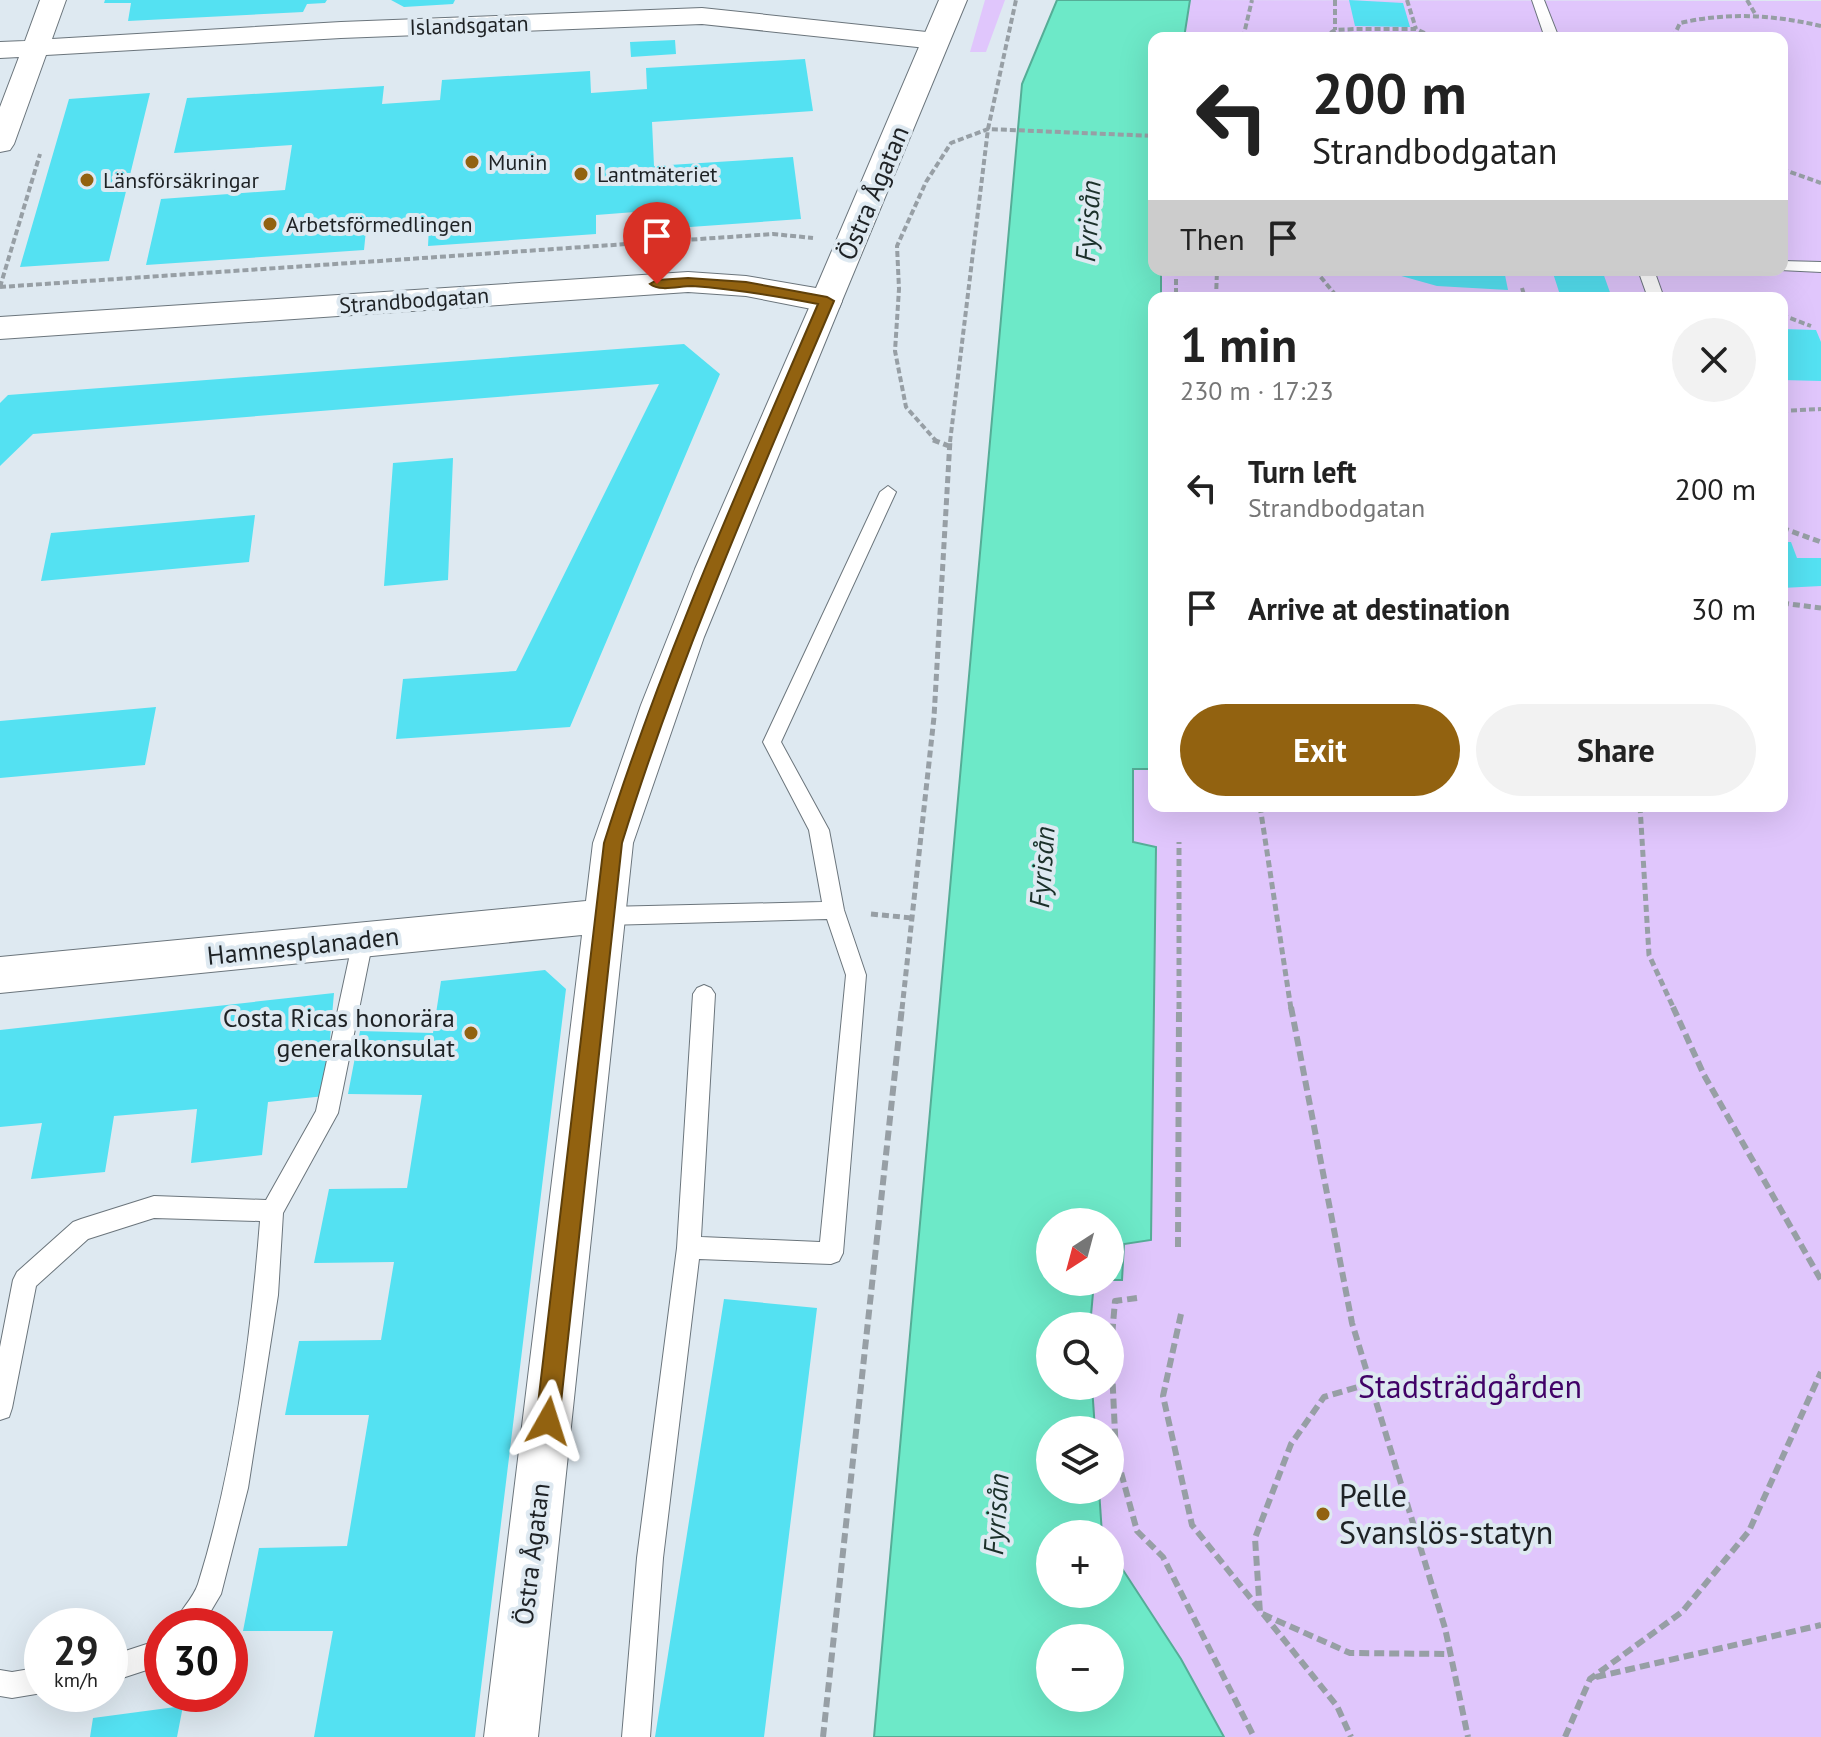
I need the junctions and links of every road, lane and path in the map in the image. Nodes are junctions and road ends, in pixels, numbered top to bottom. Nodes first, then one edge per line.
1 (53, 0) edge
2 (953, 0) edge
3 (1016, 0) edge
4 (1252, 0) edge
5 (1335, 0) edge
6 (1407, 0) edge
7 (1538, 0) edge
8 (1747, 0) edge
9 (1757, 17) junction
10 (1821, 26) edge
11 (1416, 29) junction
12 (1335, 30) junction
13 (1244, 32) edge
14 (1332, 32) edge
15 (1422, 32) edge
16 (1550, 32) edge
17 (1676, 32) edge
18 (936, 41) junction
19 (35, 48) junction
20 (0, 50) edge
21 (988, 129) junction
22 (1148, 136) edge
23 (0, 144) edge
24 (41, 151) dead end
25 (1788, 171) edge
26 (1821, 183) edge
27 (852, 242) junction
28 (897, 246) junction
29 (1788, 266) edge
30 (1821, 267) edge
31 (1320, 276) edge
32 (0, 287) edge
33 (1522, 288) dead end
34 (1333, 292) edge
35 (1523, 292) edge
36 (827, 301) junction
37 (1788, 317) edge
38 (1811, 326) dead end
39 (0, 328) edge
40 (1821, 409) edge
41 (1788, 411) edge
42 (949, 446) junction
43 (888, 492) dead end
44 (1788, 530) edge
45 (1821, 542) edge
46 (1788, 604) edge
47 (1821, 607) edge
48 (1261, 812) edge
49 (1640, 812) edge
50 (1179, 842) dead end
51 (834, 910) junction
52 (606, 916) junction
53 (363, 940) junction
54 (0, 975) edge
55 (704, 994) dead end
56 (272, 1211) junction
57 (1178, 1247) dead end
58 (689, 1248) junction
59 (1821, 1280) edge
60 (1137, 1298) dead end
61 (1181, 1314) dead end
62 (1821, 1372) edge
63 (1371, 1383) junction
64 (0, 1408) edge
65 (198, 1608) edge
66 (1260, 1613) junction
67 (1821, 1625) edge
68 (1451, 1654) junction
69 (1590, 1679) junction
70 (0, 1683) edge
71 (24, 1683) edge
72 (511, 1737) edge
73 (636, 1737) edge
74 (823, 1737) edge
75 (1254, 1737) edge
76 (1351, 1737) edge
77 (1468, 1737) edge
78 (1565, 1737) edge

1 - 19 street
2 - 18 street, Östra Ågatan
3 - 21 path
4 - 13 path
5 - 12 path
6 - 11 path
7 - 16 lane
8 - 9 path
9 - 10 path
9 - 17 path
11 - 12 path
11 - 15 path
12 - 14 path
18 - 19 street, Islandsgatan
18 - 27 street, Östra Ågatan
19 - 20 street, Islandsgatan
19 - 23 street
21 - 22 path
21 - 28 path
21 - 42 path
24 - 32 path
25 - 26 path
27 - 28 path
27 - 32 path
27 - 36 street, Östra Ågatan
28 - 42 path
29 - 30 lane
31 - 34 path
33 - 35 path
36 - 39 street, Strandbodgatan
36 - 52 street, Östra Ågatan
37 - 38 path
40 - 41 path
42 - 74 path
43 - 51 lane
44 - 45 path
46 - 47 path
48 - 63 path
49 - 59 path
50 - 57 path
51 - 52 lane
51 - 58 lane
52 - 53 street, Hamnesplanaden
52 - 72 street, Östra Ågatan
53 - 54 street, Hamnesplanaden
53 - 56 lane
55 - 58 lane
56 - 64 lane
56 - 65 lane
58 - 73 lane
60 - 75 path
61 - 66 path
62 - 69 path
63 - 66 path
63 - 68 path
66 - 68 path
66 - 76 path
67 - 69 path
68 - 77 path
69 - 78 path
70 - 71 lane

